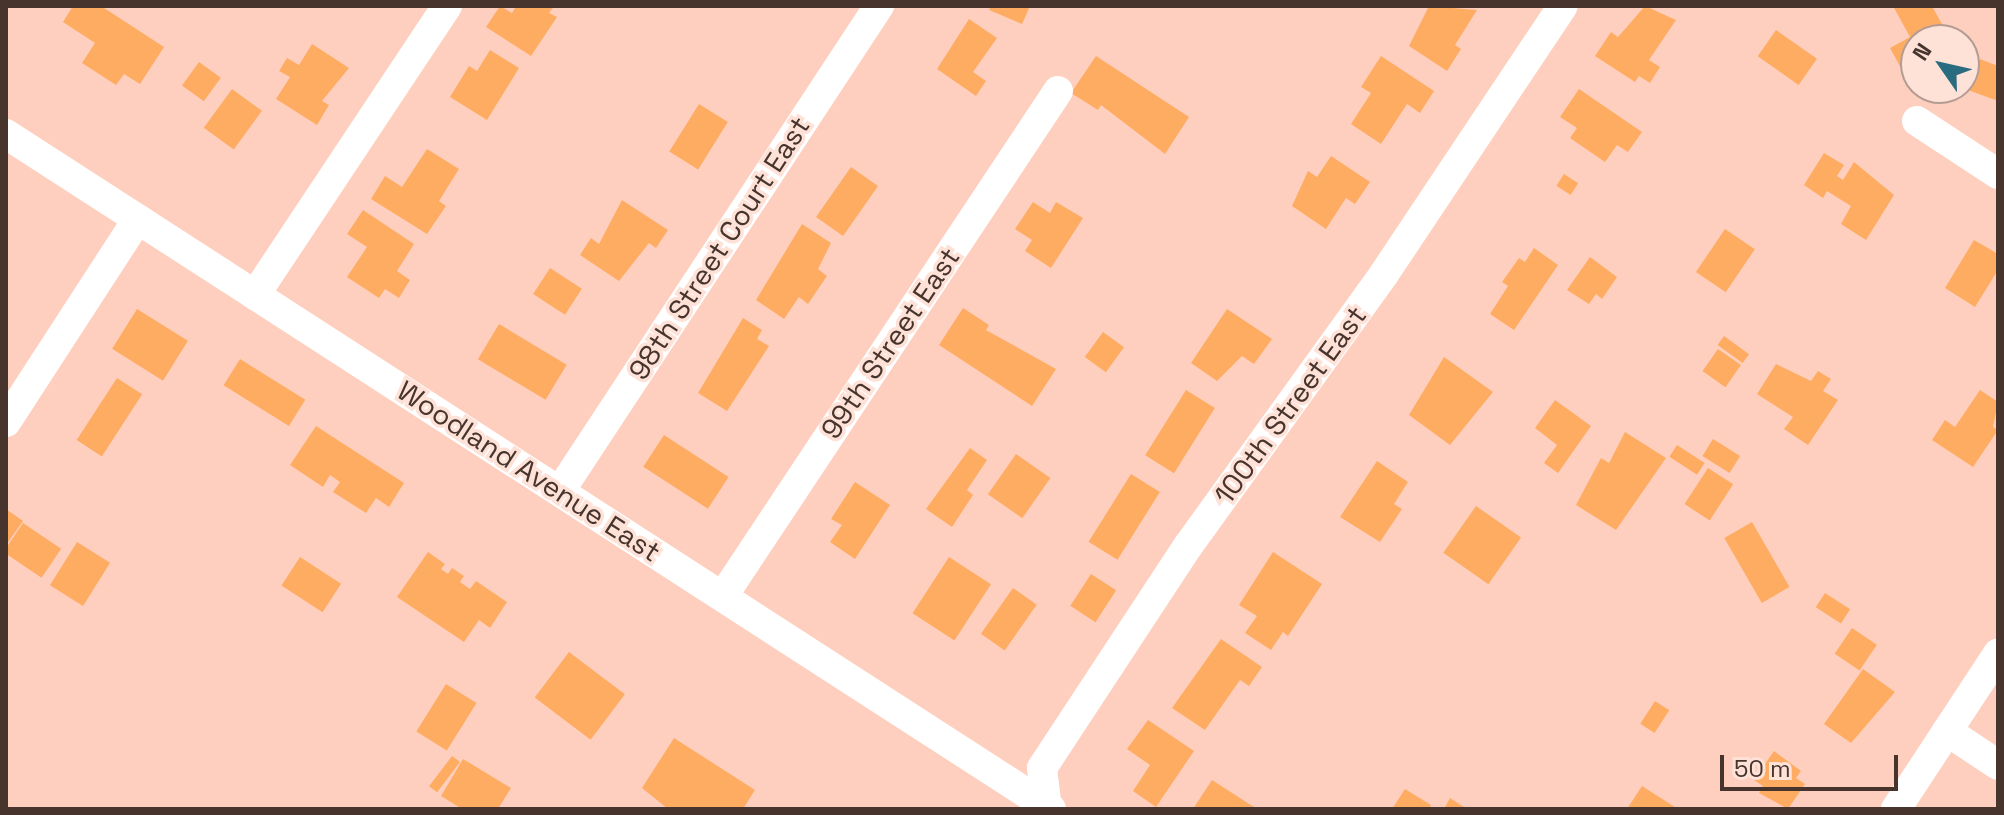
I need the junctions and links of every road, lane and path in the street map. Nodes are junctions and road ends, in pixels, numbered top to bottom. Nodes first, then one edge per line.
1 (447, 6) edge
2 (879, 6) edge
3 (1563, 6) edge
4 (1058, 91) dead end
5 (1917, 121) dead end
6 (6, 134) edge
7 (1998, 174) edge
8 (138, 219) junction
9 (255, 295) junction
10 (6, 422) edge
11 (560, 491) junction
12 (723, 596) junction
13 (1998, 654) edge
14 (1947, 731) junction
15 (1998, 765) edge
16 (1049, 808) edge
17 (1896, 809) edge

1 - 9 street
2 - 11 street, 98th Street Court East
3 - 16 street, 100th Street East
4 - 12 street, 99th Street East
5 - 7 street
6 - 8 street, Woodland Avenue East
8 - 9 street, Woodland Avenue East
8 - 10 street
9 - 11 street, Woodland Avenue East
11 - 12 street, Woodland Avenue East
12 - 16 street, Woodland Avenue East
13 - 14 street
14 - 15 street
14 - 17 street

